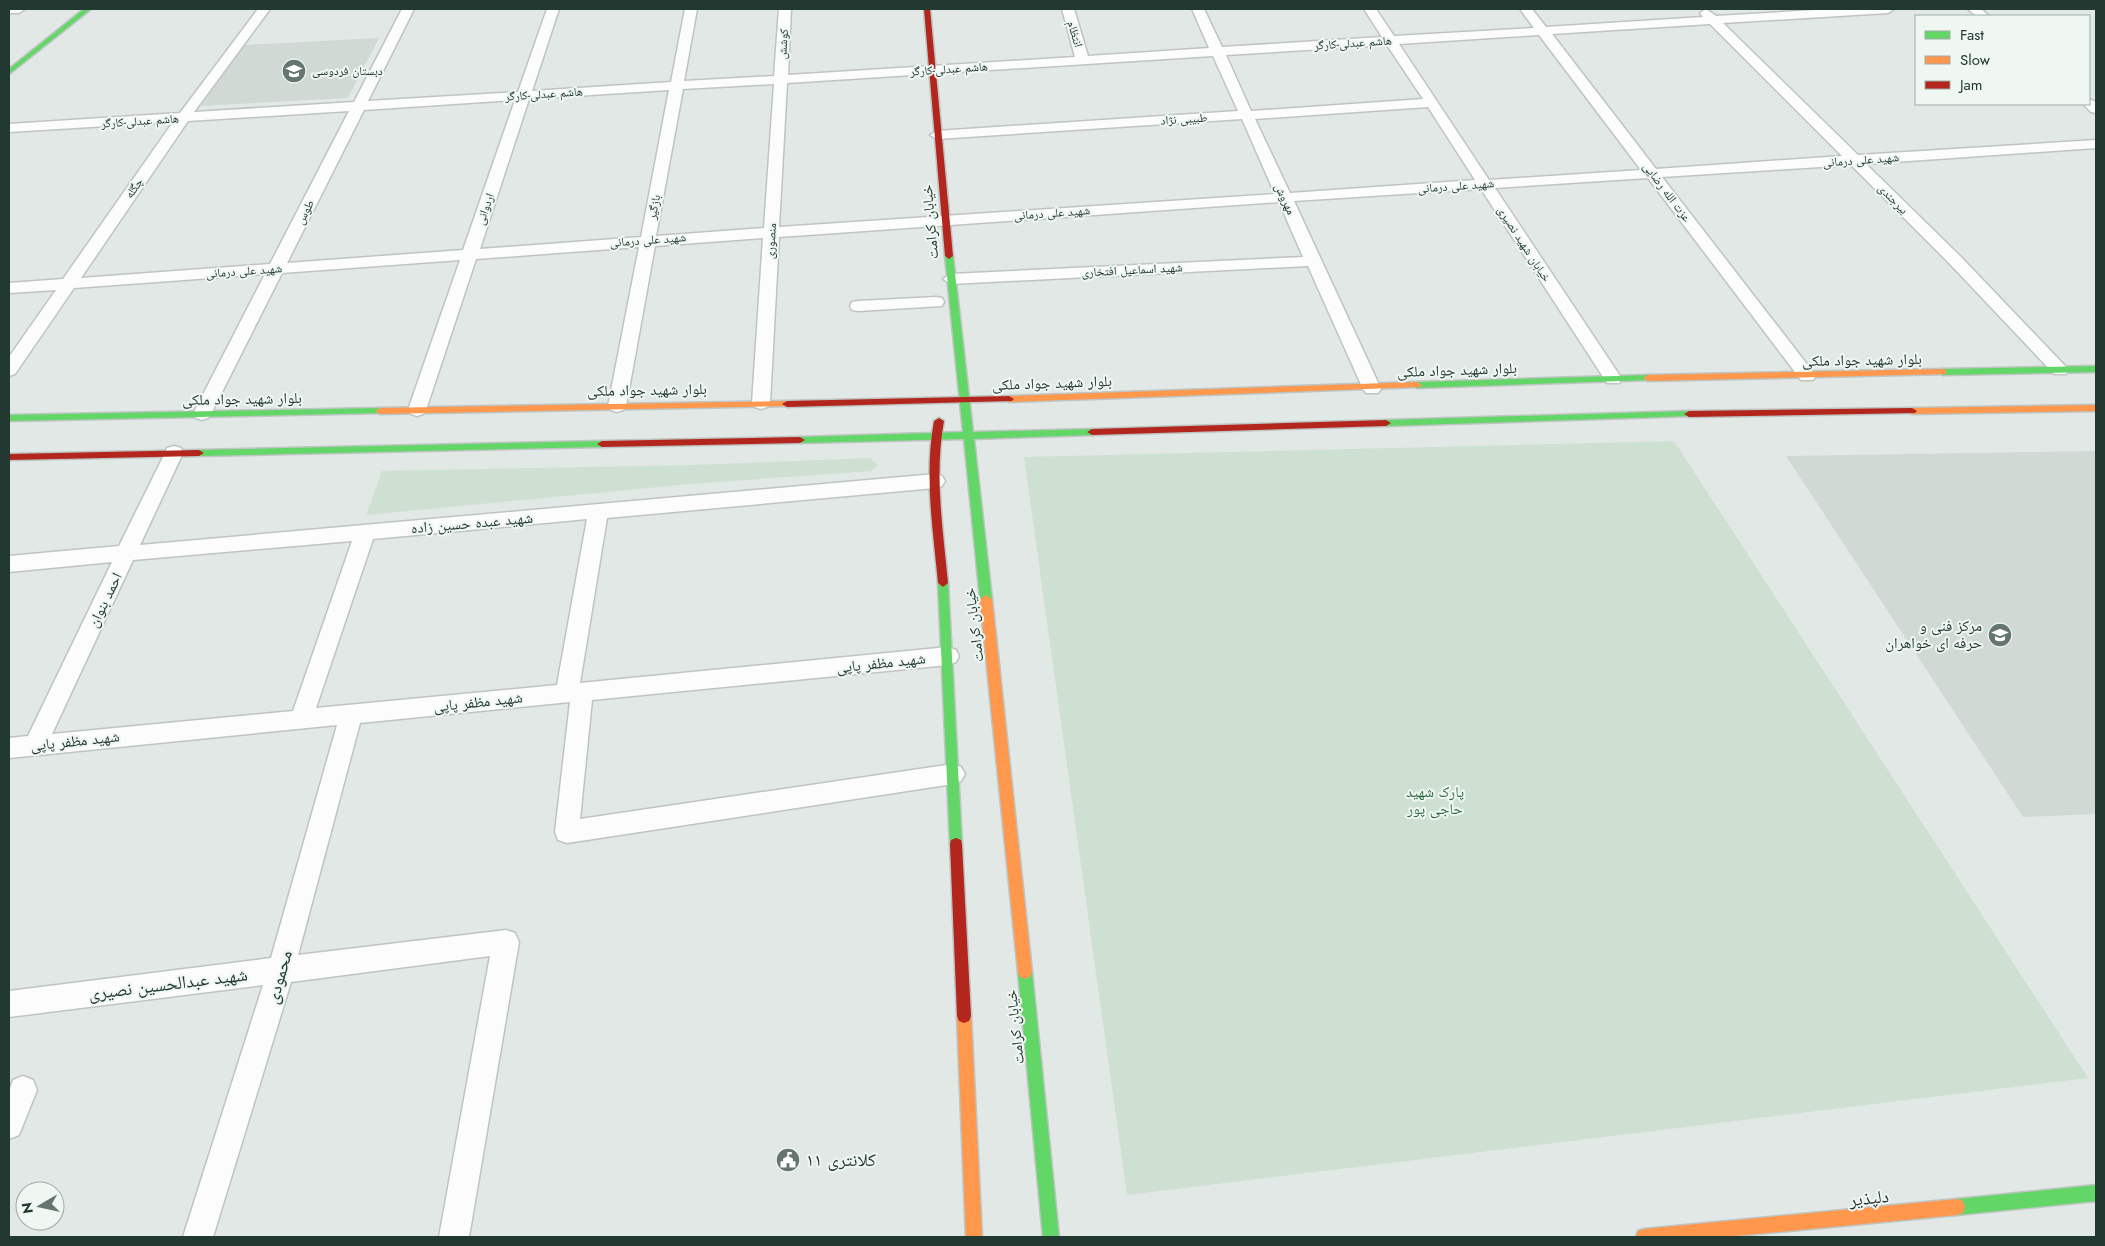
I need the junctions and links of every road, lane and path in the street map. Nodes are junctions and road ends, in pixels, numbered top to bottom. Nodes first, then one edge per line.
1 (9, 9) edge
2 (19, 9) edge
3 (72, 9) edge
4 (88, 9) edge
5 (264, 9) edge
6 (408, 9) edge
7 (553, 9) edge
8 (691, 9) edge
9 (785, 9) edge
10 (927, 9) edge
11 (1068, 9) edge
12 (1198, 9) edge
13 (1370, 9) edge
14 (1526, 9) edge
15 (1702, 9) edge
16 (1888, 9) edge
17 (1713, 20) junction
18 (1543, 31) junction
19 (1391, 40) junction
20 (1217, 52) junction
21 (9, 57) edge
22 (1083, 60) junction
23 (922, 71) junction
24 (9, 72) edge
25 (781, 79) junction
26 (677, 86) junction
27 (524, 96) junction
28 (1432, 103) junction
29 (358, 106) junction
30 (1246, 115) junction
31 (183, 118) junction
32 (9, 128) edge
33 (937, 135) junction
34 (2096, 144) edge
35 (1854, 160) junction
36 (1652, 173) junction
37 (1485, 184) junction
38 (1284, 197) junction
39 (933, 220) junction
40 (772, 233) junction
41 (648, 240) junction
42 (470, 253) junction
43 (1314, 261) junction
44 (276, 269) junction
45 (951, 279) junction
46 (68, 283) junction
47 (9, 288) edge
48 (936, 300) dead end
49 (858, 306) dead end
50 (2096, 369) edge
51 (9, 370) edge
52 (2060, 370) junction
53 (1807, 376) junction
54 (1613, 379) junction
55 (1372, 388) junction
56 (944, 396) junction
57 (963, 400) junction
58 (761, 403) junction
59 (617, 406) junction
60 (2096, 408) edge
61 (417, 410) junction
62 (202, 414) junction
63 (9, 418) edge
64 (967, 436) junction
65 (935, 437) junction
66 (174, 454) junction
67 (9, 457) edge
68 (934, 481) junction
69 (598, 511) junction
70 (365, 532) junction
71 (127, 553) junction
72 (9, 564) edge
73 (948, 656) junction
74 (574, 692) junction
75 (351, 714) junction
76 (301, 719) junction
77 (35, 745) junction
78 (9, 748) edge
79 (953, 774) junction
80 (281, 970) junction
81 (9, 1004) edge
82 (23, 1090) dead end
83 (9, 1125) edge
84 (2096, 1193) edge
85 (198, 1237) edge
86 (454, 1237) edge
87 (974, 1237) edge
88 (1051, 1237) edge
89 (1644, 1237) edge

1 - 2 street
3 - 21 main road
4 - 24 main road
5 - 31 street, چگله
6 - 29 street, طوس
7 - 27 street, اردوانی
8 - 26 street, بازگیر
9 - 25 street, کوشش
10 - 23 main road, خیابان کرامت
11 - 22 street, انتظام
12 - 20 street, مهروش
13 - 19 street, خیابان شهید نصیری
14 - 18 street, عزت الله رضایی
15 - 17 street, بیرجندی
16 - 17 street, هاشم عبدلی-کارگر
17 - 18 street, هاشم عبدلی-کارگر
17 - 35 street, بیرجندی
18 - 19 street, هاشم عبدلی-کارگر
18 - 36 street, عزت الله رضایی
19 - 20 street, هاشم عبدلی-کارگر
19 - 28 street, خیابان شهید نصیری
20 - 22 street, هاشم عبدلی-کارگر
20 - 30 street, مهروش
22 - 23 street, هاشم عبدلی-کارگر
23 - 25 street, هاشم عبدلی-کارگر
23 - 33 main road, خیابان کرامت
25 - 26 street, هاشم عبدلی-کارگر
25 - 40 street, منصوری
26 - 27 street, هاشم عبدلی-کارگر
26 - 41 street, بازگیر
27 - 29 street, هاشم عبدلی-کارگر
27 - 42 street, اردوانی
28 - 30 street, طبیبی نژاد
28 - 37 street, خیابان شهید نصیری
29 - 31 street, هاشم عبدلی-کارگر
29 - 44 street, طوس
30 - 33 street, طبیبی نژاد
30 - 38 street, مهروش
31 - 32 street, هاشم عبدلی-کارگر
31 - 46 street, چگله
33 - 39 main road, خیابان کرامت
34 - 35 street, شهید علی درمانی
35 - 36 street, شهید علی درمانی
35 - 52 street, بیرجندی
36 - 37 street, شهید علی درمانی
36 - 53 street, عزت الله رضایی
37 - 38 street, شهید علی درمانی
37 - 54 street, خیابان شهید نصیری
38 - 39 street, شهید علی درمانی
38 - 43 street, مهروش
39 - 40 street, شهید علی درمانی
39 - 45 main road, خیابان کرامت
40 - 41 street, شهید علی درمانی
40 - 58 street, منصوری
41 - 42 street, شهید علی درمانی
41 - 59 street, بازگیر
42 - 44 street, شهید علی درمانی
42 - 61 street, اردوانی
43 - 45 street, شهید اسماعیل افتخاری
43 - 55 street, مهروش
44 - 46 street, شهید علی درمانی
44 - 62 street, طوس
45 - 57 main road, خیابان کرامت
46 - 47 street, شهید علی درمانی
46 - 51 street, چگله
48 - 49 street
50 - 52 main road, بلوار شهید جواد ملکی
52 - 53 main road, بلوار شهید جواد ملکی
53 - 54 main road, بلوار شهید جواد ملکی
54 - 55 main road, بلوار شهید جواد ملکی
55 - 57 main road, بلوار شهید جواد ملکی
56 - 57 main road, بلوار شهید جواد ملکی
56 - 58 main road, بلوار شهید جواد ملکی
56 - 65 main road, خیابان کرامت
57 - 64 main road, خیابان کرامت
58 - 59 main road, بلوار شهید جواد ملکی
59 - 61 main road, بلوار شهید جواد ملکی
60 - 64 main road
61 - 62 main road, بلوار شهید جواد ملکی
62 - 63 main road, بلوار شهید جواد ملکی
64 - 65 main road
64 - 88 main road, خیابان کرامت
65 - 66 main road
65 - 68 main road, خیابان کرامت
66 - 67 main road
66 - 71 street, احمد بنوان
68 - 69 street, شهید عبده حسین زاده
68 - 73 main road, خیابان کرامت
69 - 70 street, شهید عبده حسین زاده
69 - 74 street
70 - 71 street, شهید عبده حسین زاده
70 - 76 street
71 - 72 street, شهید عبده حسین زاده
71 - 77 street, احمد بنوان
73 - 74 street, شهید مظفر پاپی
73 - 79 main road, خیابان کرامت
74 - 75 street, شهید مظفر پاپی
74 - 79 street
75 - 76 street, شهید مظفر پاپی
75 - 80 street, محمودی
76 - 77 street, شهید مظفر پاپی
77 - 78 street, شهید مظفر پاپی
79 - 87 main road, خیابان کرامت
80 - 81 street, شهید عبدالحسین نصیری
80 - 85 street, محمودی
80 - 86 street, شهید عبدالحسین نصیری
82 - 83 street
84 - 89 main road, دلپذیر

